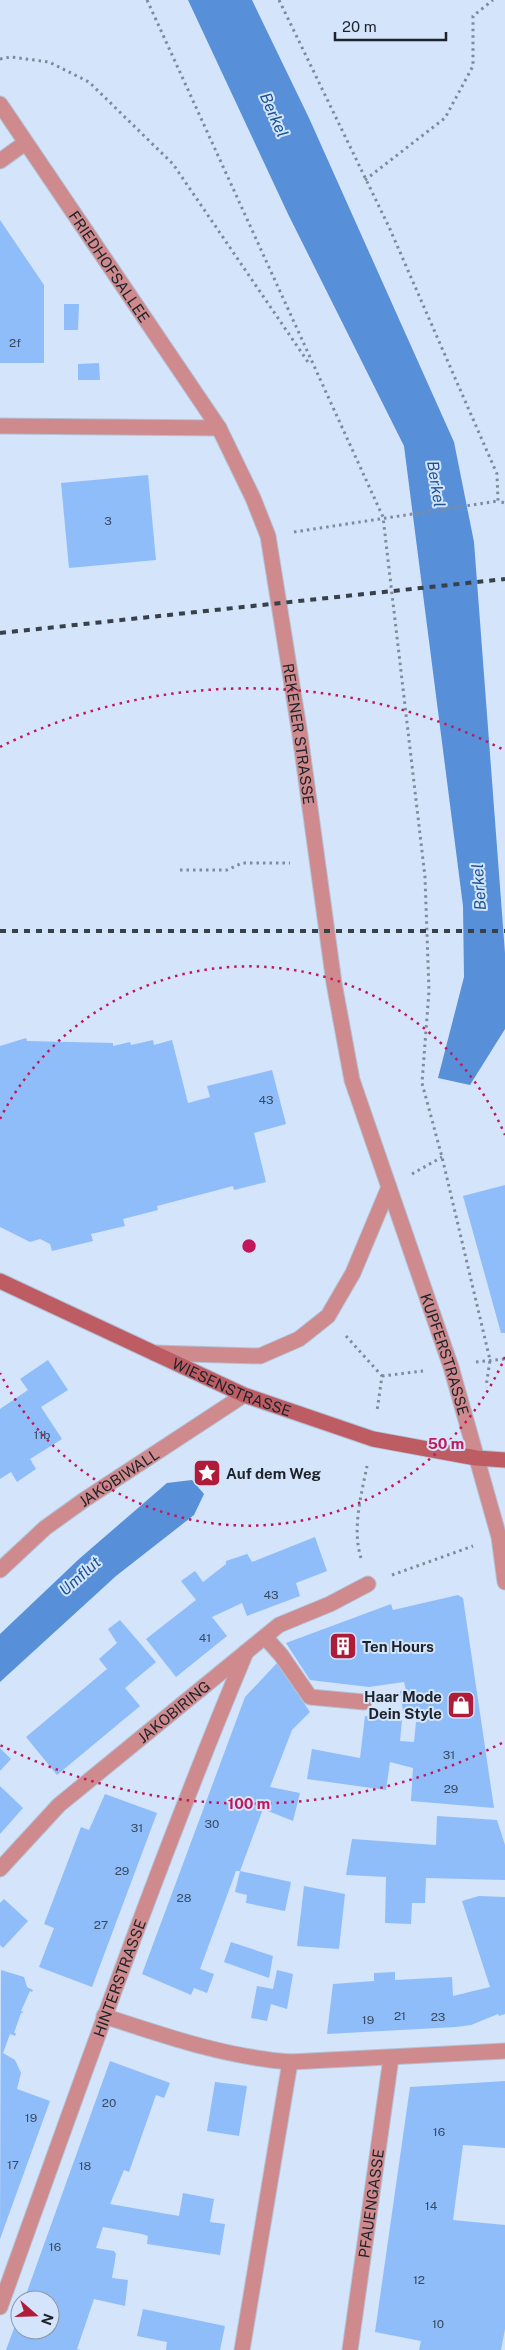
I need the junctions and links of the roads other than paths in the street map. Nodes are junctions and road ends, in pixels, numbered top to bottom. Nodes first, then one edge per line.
1 (0, 104) edge
2 (25, 143) junction
3 (0, 161) edge
4 (0, 426) edge
5 (219, 428) junction
6 (326, 932) joint
7 (389, 1187) junction
8 (0, 1281) edge
9 (154, 1353) junction
10 (244, 1395) junction
11 (476, 1458) junction
12 (505, 1460) edge
13 (0, 1570) edge
14 (505, 1582) edge
15 (368, 1584) road end
16 (264, 1637) junction
17 (246, 1652) junction
18 (364, 1702) dead end
19 (0, 1869) edge
20 (104, 2016) junction
21 (505, 2051) edge
22 (391, 2058) junction
23 (290, 2062) junction
24 (0, 2308) edge
25 (242, 2350) edge
26 (350, 2350) edge

1 - 2 street, FRIEDHOFSALLEE
2 - 3 street
2 - 5 street, FRIEDHOFSALLEE
4 - 5 street
5 - 6 street, REKENER STRASSE
6 - 7 street, KUPFERSTRASSE
7 - 9 street
7 - 11 street, KUPFERSTRASSE
8 - 9 street, WIESENSTRASSE
9 - 10 street, WIESENSTRASSE
10 - 11 street, WIESENSTRASSE
10 - 13 street, JAKOBIWALL
11 - 12 street, WIESENSTRASSE
11 - 14 street, KUPFERSTRASSE
15 - 16 street, JAKOBIRING
16 - 17 street, JAKOBIRING
16 - 18 street
17 - 19 street, JAKOBIRING
17 - 20 street, HINTERSTRASSE
20 - 23 street
20 - 24 street, HINTERSTRASSE
21 - 22 street
22 - 23 street
22 - 26 street, PFAUENGASSE
23 - 25 street

